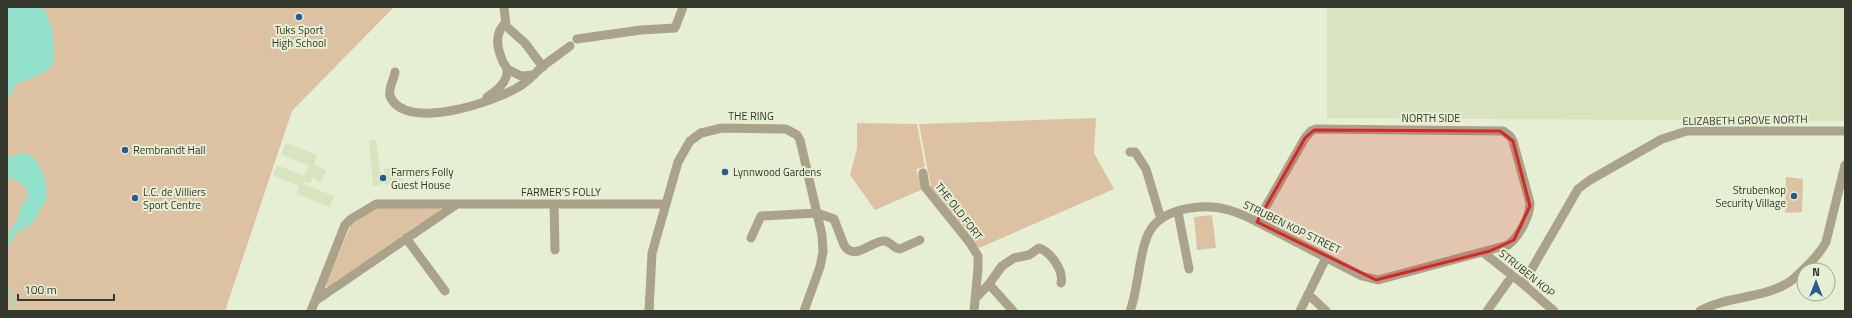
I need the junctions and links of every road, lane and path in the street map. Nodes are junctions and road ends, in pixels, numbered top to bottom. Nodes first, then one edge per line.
1 (504, 7) edge
2 (683, 7) edge
3 (505, 23) junction
4 (577, 39) dead end
5 (570, 46) dead end
6 (543, 67) junction
7 (508, 69) junction
8 (394, 72) dead end
9 (534, 75) junction
10 (480, 102) junction
11 (1845, 131) edge
12 (1130, 152) dead end
13 (1845, 165) edge
14 (923, 173) dead end
15 (457, 204) junction
16 (554, 204) junction
17 (666, 204) junction
18 (1178, 212) junction
19 (817, 213) junction
20 (1161, 219) junction
21 (1257, 222) junction
22 (406, 238) junction
23 (751, 238) dead end
24 (920, 240) dead end
25 (555, 250) dead end
26 (1484, 253) junction
27 (1326, 258) junction
28 (1189, 268) dead end
29 (1512, 276) junction
30 (1061, 283) dead end
31 (989, 284) junction
32 (1523, 284) junction
33 (445, 291) dead end
34 (1308, 294) junction
35 (975, 299) junction
36 (314, 301) junction
37 (311, 311) edge
38 (650, 311) edge
39 (804, 311) edge
40 (974, 311) edge
41 (1013, 311) edge
42 (1130, 311) edge
43 (1300, 311) edge
44 (1326, 311) edge
45 (1487, 311) edge
46 (1554, 311) edge
47 (1700, 311) edge

1 - 3 street
2 - 4 street
3 - 6 street
3 - 7 street
5 - 6 street
6 - 9 street
7 - 9 street
7 - 10 street
8 - 10 street
9 - 10 street
11 - 32 street, ELIZABETH GROVE NORTH
12 - 20 street
13 - 47 street
14 - 35 street, THE OLD FORT
15 - 16 street, FARMER'S FOLLY
15 - 22 street
15 - 36 street, FARMER'S FOLLY
16 - 17 street, FARMER'S FOLLY
16 - 25 street
17 - 19 street, THE RING
17 - 38 street, THE RING
18 - 20 street, STRUBEN KOP STREET
18 - 21 street, STRUBEN KOP STREET
18 - 28 street
19 - 23 street
19 - 24 street
19 - 39 street, THE RING
20 - 42 street, STRUBEN KOP STREET
21 - 26 street, NORTH SIDE
21 - 27 street, STRUBEN KOP STREET
22 - 33 street
22 - 36 street
26 - 27 street, STRUBEN KOP STREET
26 - 29 street, STRUBEN KOP
27 - 34 street
29 - 32 street, STRUBEN KOP
29 - 45 street
30 - 31 street
31 - 35 street
31 - 41 street
32 - 46 street, STRUBEN KOP
34 - 43 street
34 - 44 street
35 - 40 street, THE OLD FORT
36 - 37 street, FARMER'S FOLLY

